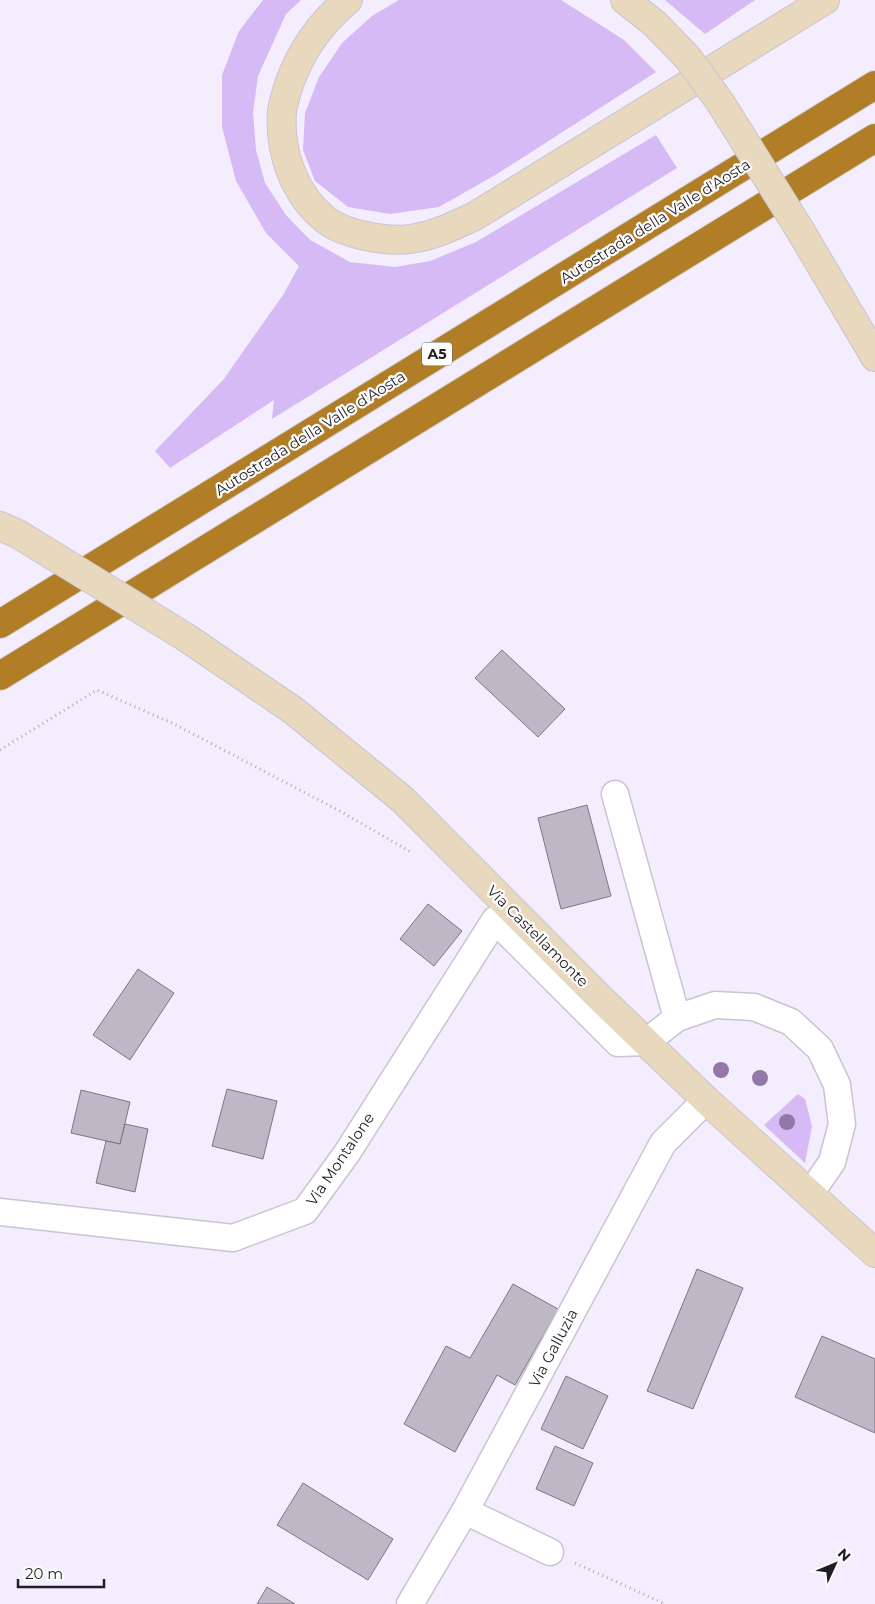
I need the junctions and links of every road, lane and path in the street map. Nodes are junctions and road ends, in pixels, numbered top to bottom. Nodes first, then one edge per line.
1 (348, 0) edge
2 (625, 0) edge
3 (825, 0) edge
4 (875, 85) edge
5 (875, 138) edge
6 (875, 357) edge
7 (9, 530) edge
8 (0, 624) edge
9 (0, 676) edge
10 (0, 750) edge
11 (615, 794) dead end
12 (412, 852) dead end
13 (678, 1018) junction
14 (646, 1042) junction
15 (706, 1100) junction
16 (810, 1194) junction
17 (0, 1212) edge
18 (875, 1253) edge
19 (465, 1511) junction
20 (550, 1552) joint
21 (410, 1604) edge
22 (665, 1604) edge

1 - 3 main road
2 - 6 main road, bridge
4 - 8 highway, Autostrada della Valle d'Aosta / A5
5 - 9 highway
7 - 14 main road, Via Castellamonte, bridge
10 - 12 path
11 - 13 street
13 - 14 street
13 - 16 street
14 - 15 main road, Via Castellamonte
14 - 17 street, Via Montalone
15 - 16 main road, Via Castellamonte
15 - 19 street, Via Galluzia
16 - 18 main road, Via Castellamonte
19 - 20 street
19 - 21 street, Via Galluzia
20 - 22 path

